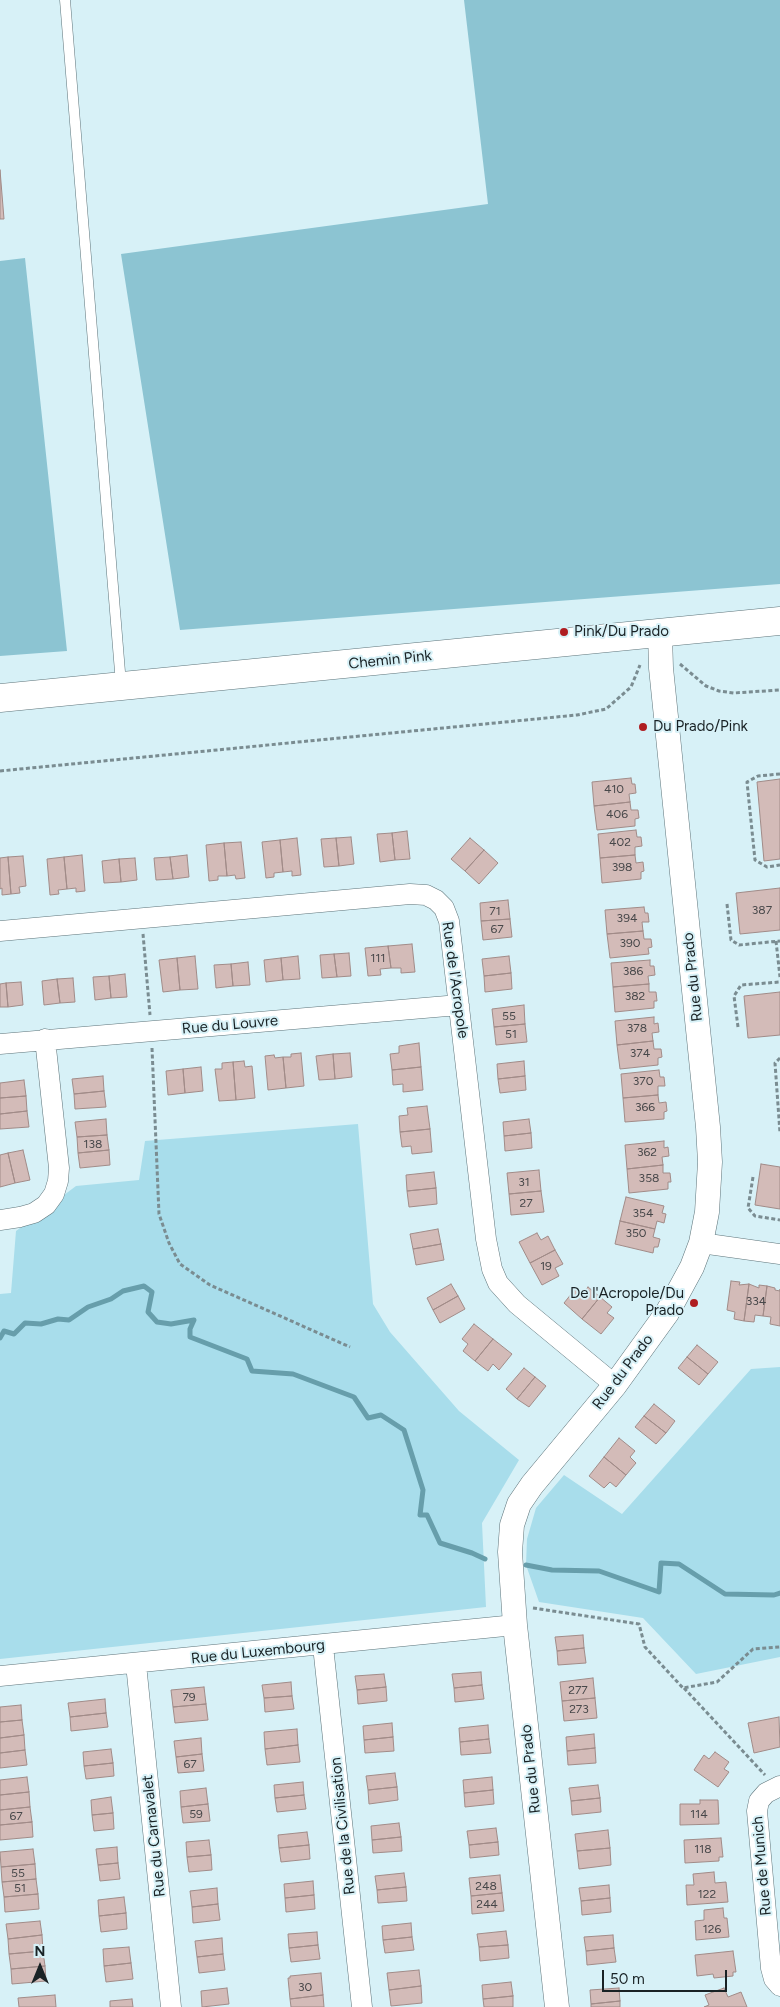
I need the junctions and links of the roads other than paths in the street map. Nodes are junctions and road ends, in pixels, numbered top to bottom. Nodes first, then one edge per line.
1 (64, 0) edge
2 (780, 621) edge
3 (660, 634) junction
4 (121, 686) junction
5 (0, 698) edge
6 (0, 931) edge
7 (459, 1005) junction
8 (45, 1039) junction
9 (0, 1044) edge
10 (0, 1220) edge
11 (701, 1243) junction
12 (780, 1254) edge
13 (615, 1385) junction
14 (514, 1617) junction
15 (323, 1646) junction
16 (136, 1664) junction
17 (0, 1676) edge
18 (778, 1786) edge
19 (780, 1986) edge
20 (171, 2007) edge
21 (362, 2007) edge
22 (557, 2007) edge

1 - 4 lane
2 - 3 main road, Chemin Pink
3 - 4 main road, Chemin Pink
3 - 11 street, Rue du Prado
4 - 5 main road, Chemin Pink
6 - 7 street, Rue de l'Acropole
7 - 8 street, Rue du Louvre
7 - 13 street, Rue de l'Acropole
8 - 9 street, Rue du Louvre
8 - 10 street
11 - 12 street
11 - 13 street, Rue du Prado
13 - 14 street, Rue du Prado
14 - 15 street, Rue du Luxembourg
14 - 22 street, Rue du Prado
15 - 16 street, Rue du Luxembourg
15 - 21 street, Rue de la Civilisation
16 - 17 street, Rue du Luxembourg
16 - 20 street, Rue du Carnavalet
18 - 19 street, Rue de Munich

